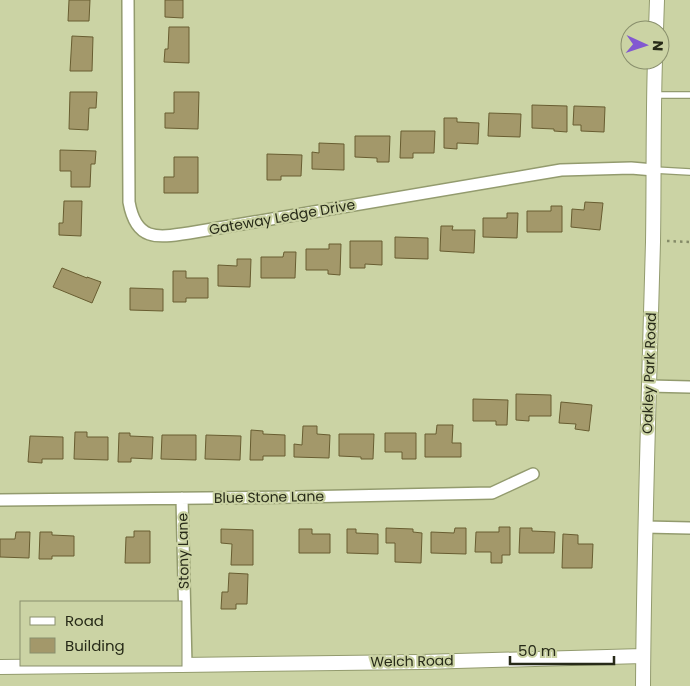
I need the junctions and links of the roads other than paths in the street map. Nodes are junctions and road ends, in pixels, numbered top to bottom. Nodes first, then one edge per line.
1 (128, 0) edge
2 (657, 0) edge
3 (656, 20) edge
4 (655, 70) edge
5 (654, 94) junction
6 (690, 95) edge
7 (654, 170) junction
8 (690, 172) edge
9 (649, 386) junction
10 (690, 387) edge
11 (533, 474) dead end
12 (182, 498) junction
13 (0, 500) edge
14 (645, 527) junction
15 (690, 528) edge
16 (643, 656) junction
17 (182, 665) edge
18 (91, 666) edge
19 (0, 667) edge
20 (643, 686) edge

1 - 7 street, Gateway Ledge Drive
2 - 3 street
4 - 5 street, Oakley Park Road
5 - 6 lane
5 - 7 street, Oakley Park Road
7 - 8 lane
7 - 9 street, Oakley Park Road
9 - 10 street
9 - 14 street, Oakley Park Road
11 - 12 street, Blue Stone Lane
12 - 13 street, Blue Stone Lane
12 - 17 street, Stony Lane
14 - 15 street
14 - 16 street, Oakley Park Road
16 - 17 street, Welch Road
16 - 20 street, Oakley Park Road
18 - 19 street, Welch Road

